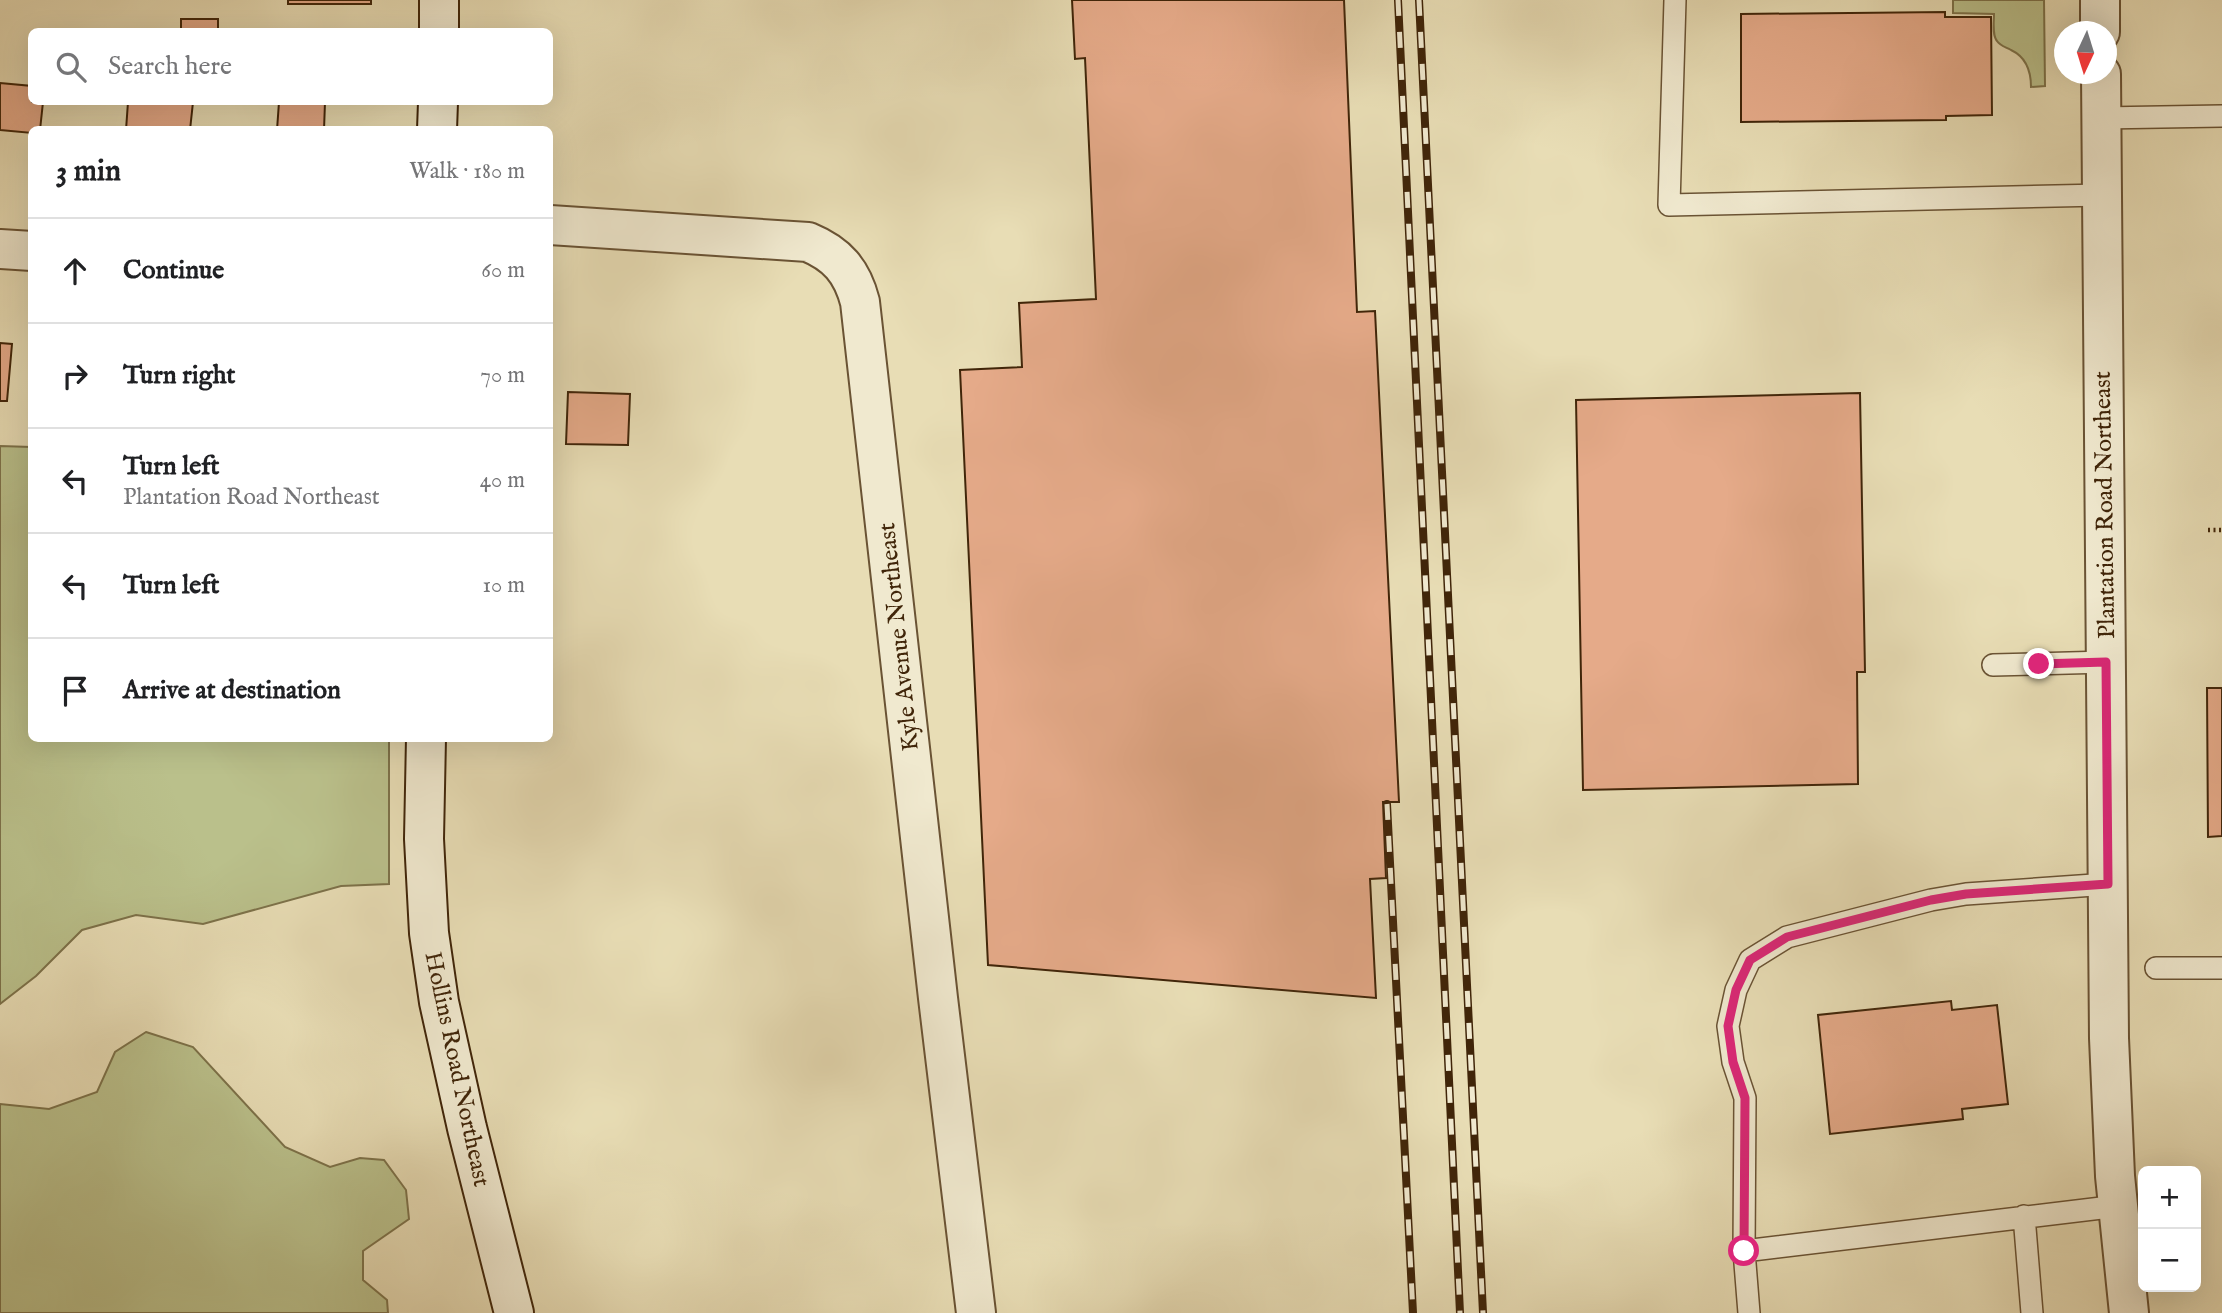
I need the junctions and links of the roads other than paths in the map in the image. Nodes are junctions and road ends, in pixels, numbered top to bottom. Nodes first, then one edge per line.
1 (439, 0) edge
2 (1675, 0) edge
3 (2100, 0) edge
4 (2100, 21) edge
5 (439, 28) edge
6 (2101, 84) edge
7 (438, 105) edge
8 (2222, 116) edge
9 (2101, 118) junction
10 (438, 126) edge
11 (2102, 195) junction
12 (553, 225) edge
13 (0, 249) edge
14 (28, 251) edge
15 (2106, 662) junction
16 (1993, 665) dead end
17 (426, 742) edge
18 (2108, 884) junction
19 (2156, 968) dead end
20 (2222, 968) edge
21 (2119, 1206) junction
22 (2024, 1216) junction
23 (1744, 1251) junction
24 (514, 1313) edge
25 (976, 1313) edge
26 (1749, 1313) edge
27 (2032, 1313) edge
28 (2129, 1313) edge

1 - 5 street
2 - 11 lane
3 - 4 street
6 - 9 street, Plantation Road Northeast
7 - 10 street
8 - 9 lane
9 - 11 street, Plantation Road Northeast
11 - 15 street, Plantation Road Northeast
12 - 25 street, Kyle Avenue Northeast
13 - 14 street
15 - 16 lane
15 - 18 street, Plantation Road Northeast
17 - 24 street, Hollins Road Northeast
18 - 21 street, Plantation Road Northeast
18 - 23 lane
19 - 20 lane
21 - 22 lane
21 - 28 street, Plantation Road Northeast
22 - 23 lane
22 - 27 lane
23 - 26 lane

